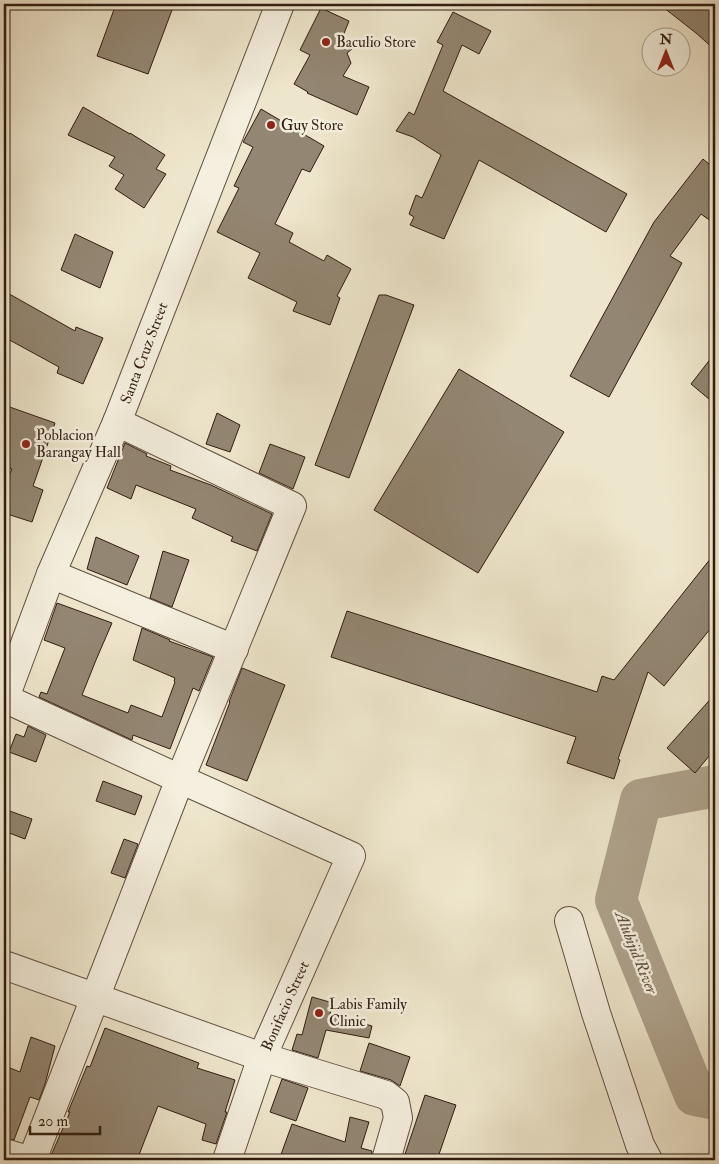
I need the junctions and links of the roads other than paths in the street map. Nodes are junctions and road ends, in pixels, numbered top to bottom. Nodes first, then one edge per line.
1 (280, 4) edge
2 (117, 422) junction
3 (51, 574) junction
4 (234, 649) junction
5 (4, 698) edge
6 (180, 780) junction
7 (569, 921) dead end
8 (4, 965) edge
9 (95, 998) junction
10 (262, 1058) junction
11 (4, 1153) edge
12 (28, 1160) edge
13 (32, 1160) edge
14 (227, 1160) edge
15 (386, 1160) edge
16 (648, 1160) edge

1 - 2 street, Santa Cruz Street
2 - 3 street, Santa Cruz Street
2 - 4 street
3 - 4 street
3 - 5 street, Santa Cruz Street
4 - 6 street
5 - 6 street
6 - 9 street
6 - 10 street, Bonifacio Street
7 - 16 street
8 - 9 street
9 - 10 street
9 - 13 street
10 - 14 street, Bonifacio Street
10 - 15 street
11 - 12 street

